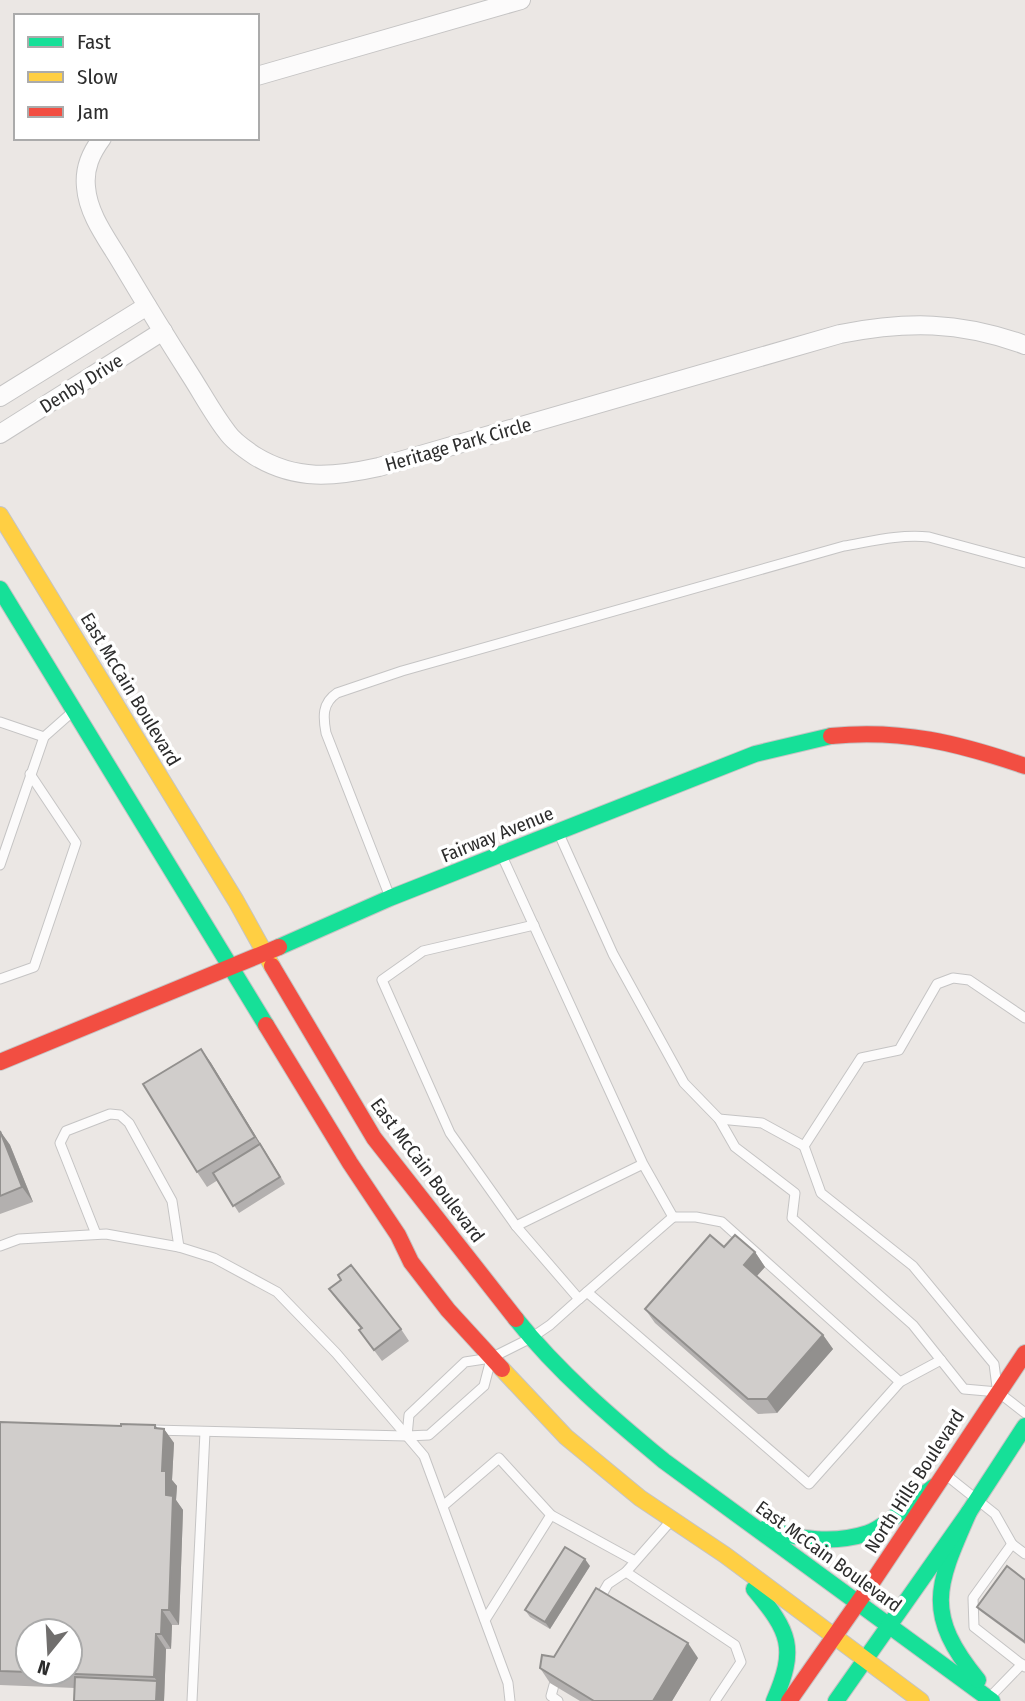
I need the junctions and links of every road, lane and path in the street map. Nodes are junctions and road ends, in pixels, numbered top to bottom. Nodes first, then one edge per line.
1 (521, 0) edge
2 (259, 75) edge
3 (101, 140) edge
4 (147, 306) junction
5 (163, 331) junction
6 (1025, 345) edge
7 (0, 397) edge
8 (0, 434) edge
9 (0, 515) edge
10 (1025, 563) edge
11 (0, 589) edge
12 (74, 710) junction
13 (0, 722) edge
14 (44, 737) junction
15 (1025, 766) edge
16 (30, 774) junction
17 (558, 832) junction
18 (502, 854) junction
19 (0, 865) edge
20 (390, 898) junction
21 (534, 925) junction
22 (265, 953) junction
23 (230, 968) junction
24 (0, 979) edge
25 (1025, 1018) edge
26 (0, 1062) edge
27 (719, 1119) junction
28 (804, 1146) junction
29 (643, 1164) junction
30 (673, 1217) junction
31 (516, 1226) junction
32 (96, 1234) junction
33 (0, 1245) edge
34 (179, 1247) junction
35 (587, 1292) junction
36 (579, 1299) junction
37 (531, 1338) junction
38 (1025, 1353) edge
39 (491, 1358) junction
40 (941, 1360) junction
41 (900, 1382) junction
42 (998, 1392) junction
43 (1025, 1413) edge
44 (1025, 1426) edge
45 (141, 1430) edge
46 (205, 1432) junction
47 (407, 1436) junction
48 (939, 1480) junction
49 (974, 1505) junction
50 (443, 1506) junction
51 (551, 1515) junction
52 (740, 1517) junction
53 (673, 1520) junction
54 (1012, 1544) junction
55 (1025, 1554) edge
56 (725, 1555) junction
57 (635, 1561) junction
58 (626, 1572) junction
59 (858, 1603) junction
60 (589, 1616) edge
61 (485, 1620) junction
62 (888, 1624) junction
63 (834, 1636) junction
64 (865, 1657) junction
65 (1023, 1666) edge
66 (554, 1685) edge
67 (993, 1699) edge
68 (192, 1701) edge
69 (510, 1701) edge
70 (558, 1701) edge
71 (715, 1701) edge
72 (774, 1701) edge
73 (789, 1701) edge
74 (836, 1701) edge
75 (921, 1701) edge

1 - 2 street
3 - 4 street, Heritage Park Circle
4 - 5 street, Heritage Park Circle
4 - 7 street, Denby Drive
5 - 6 street, Heritage Park Circle
5 - 8 street, Denby Drive
9 - 22 main road, East McCain Boulevard
10 - 20 lane
11 - 12 main road
12 - 14 lane
12 - 23 main road
13 - 14 lane
14 - 16 lane
15 - 17 main road, Fairway Avenue
16 - 19 lane
16 - 24 lane
17 - 18 main road, Fairway Avenue
17 - 27 lane
18 - 20 main road, Fairway Avenue
18 - 21 lane
20 - 22 main road, Fairway Avenue
21 - 29 lane
21 - 31 lane
22 - 23 main road, Fairway Avenue
22 - 37 main road, East McCain Boulevard
23 - 26 main road, Fairway Avenue
23 - 39 main road
25 - 28 lane
27 - 28 lane
27 - 40 lane
28 - 42 lane
29 - 30 lane
29 - 31 lane
30 - 35 lane
30 - 41 lane
31 - 36 lane
32 - 33 lane
32 - 34 lane
32 - 34 lane
34 - 47 lane
35 - 36 lane
35 - 41 lane
36 - 37 lane
37 - 39 lane
37 - 52 main road, East McCain Boulevard
38 - 42 main road, North Hills Boulevard
39 - 47 lane
39 - 47 lane
39 - 53 main road
40 - 41 lane
40 - 42 lane
42 - 43 lane
42 - 48 main road, North Hills Boulevard
44 - 49 main road
45 - 46 lane
46 - 47 lane
46 - 68 lane
47 - 50 lane
48 - 49 lane
48 - 52 main road
48 - 59 main road, North Hills Boulevard
49 - 54 lane
49 - 62 main road
49 - 67 main road
50 - 51 lane
50 - 61 lane
51 - 57 lane
51 - 61 lane
52 - 59 main road, East McCain Boulevard
53 - 56 main road
53 - 57 lane
54 - 55 lane
54 - 65 lane
56 - 63 main road
56 - 72 main road
57 - 58 lane
58 - 60 lane
58 - 71 lane
59 - 62 main road, East McCain Boulevard
59 - 63 main road, North Hills Boulevard
61 - 69 lane
62 - 64 main road
62 - 67 main road, East McCain Boulevard
63 - 64 main road
63 - 73 main road, North Hills Boulevard
64 - 74 main road
64 - 75 main road
65 - 67 lane
66 - 70 lane

